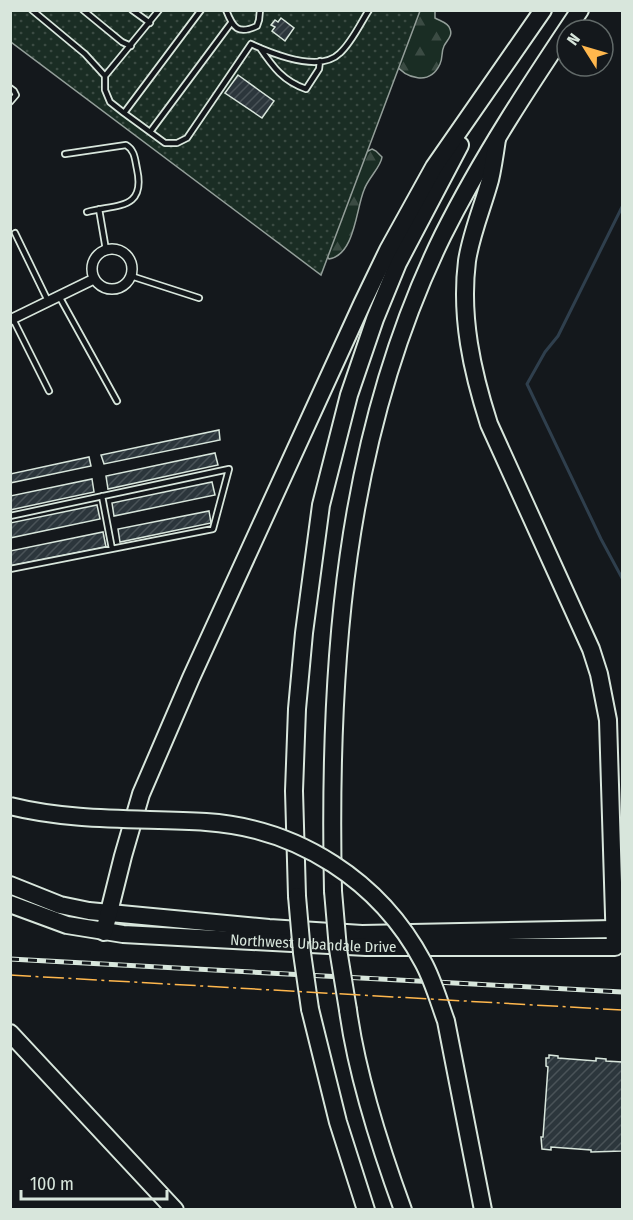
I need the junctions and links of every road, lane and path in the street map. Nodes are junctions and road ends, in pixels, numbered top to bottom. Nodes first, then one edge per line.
1 (32, 10) edge
2 (83, 10) edge
3 (132, 10) edge
4 (159, 10) edge
5 (201, 10) edge
6 (226, 10) edge
7 (260, 10) edge
8 (369, 10) edge
9 (543, 10) edge
10 (580, 10) edge
11 (231, 22) junction
12 (150, 23) junction
13 (247, 31) junction
14 (251, 44) junction
15 (131, 46) junction
16 (260, 48) junction
17 (510, 58) junction
18 (320, 61) junction
19 (105, 76) junction
20 (10, 88) edge
21 (10, 102) edge
22 (124, 113) junction
23 (150, 132) junction
24 (497, 139) junction
25 (65, 154) dead end
26 (99, 209) junction
27 (87, 212) dead end
28 (15, 232) dead end
29 (106, 250) junction
30 (131, 276) junction
31 (94, 279) junction
32 (59, 296) junction
33 (199, 298) dead end
34 (48, 301) junction
35 (12, 319) edge
36 (48, 391) dead end
37 (117, 402) dead end
38 (102, 496) junction
39 (10, 516) edge
40 (112, 549) junction
41 (10, 569) edge
42 (10, 806) edge
43 (18, 888) edge
44 (13, 906) edge
45 (109, 914) junction
46 (614, 929) junction
47 (104, 932) junction
48 (10, 1033) edge
49 (175, 1209) edge
50 (366, 1209) edge
51 (403, 1209) edge
52 (483, 1209) edge

1 - 19 lane
2 - 15 lane
3 - 12 lane
4 - 12 lane
5 - 22 lane
6 - 11 lane
7 - 13 lane
8 - 18 lane
9 - 17 highway
10 - 24 highway
11 - 13 lane
11 - 23 lane
12 - 15 lane
13 - 14 lane
14 - 16 lane
14 - 23 lane
15 - 19 lane
16 - 18 lane
16 - 18 lane
17 - 45 highway
17 - 50 highway, bridge
19 - 22 lane
20 - 21 lane
22 - 23 lane
24 - 46 highway
24 - 51 highway, bridge
25 - 26 lane
26 - 27 lane
26 - 29 lane
28 - 34 lane
29 - 30 street
29 - 31 street
30 - 31 street
30 - 33 lane
31 - 32 street
32 - 34 street
32 - 37 lane
34 - 35 street
35 - 36 lane
38 - 39 lane
38 - 40 lane
38 - 40 lane
40 - 41 lane
42 - 52 highway, bridge
43 - 45 highway, Northwest Urbandale Drive
44 - 47 highway, Northwest Urbandale Drive
45 - 46 highway, Northwest Urbandale Drive
45 - 47 highway
46 - 47 highway, Northwest Urbandale Drive
48 - 49 highway

